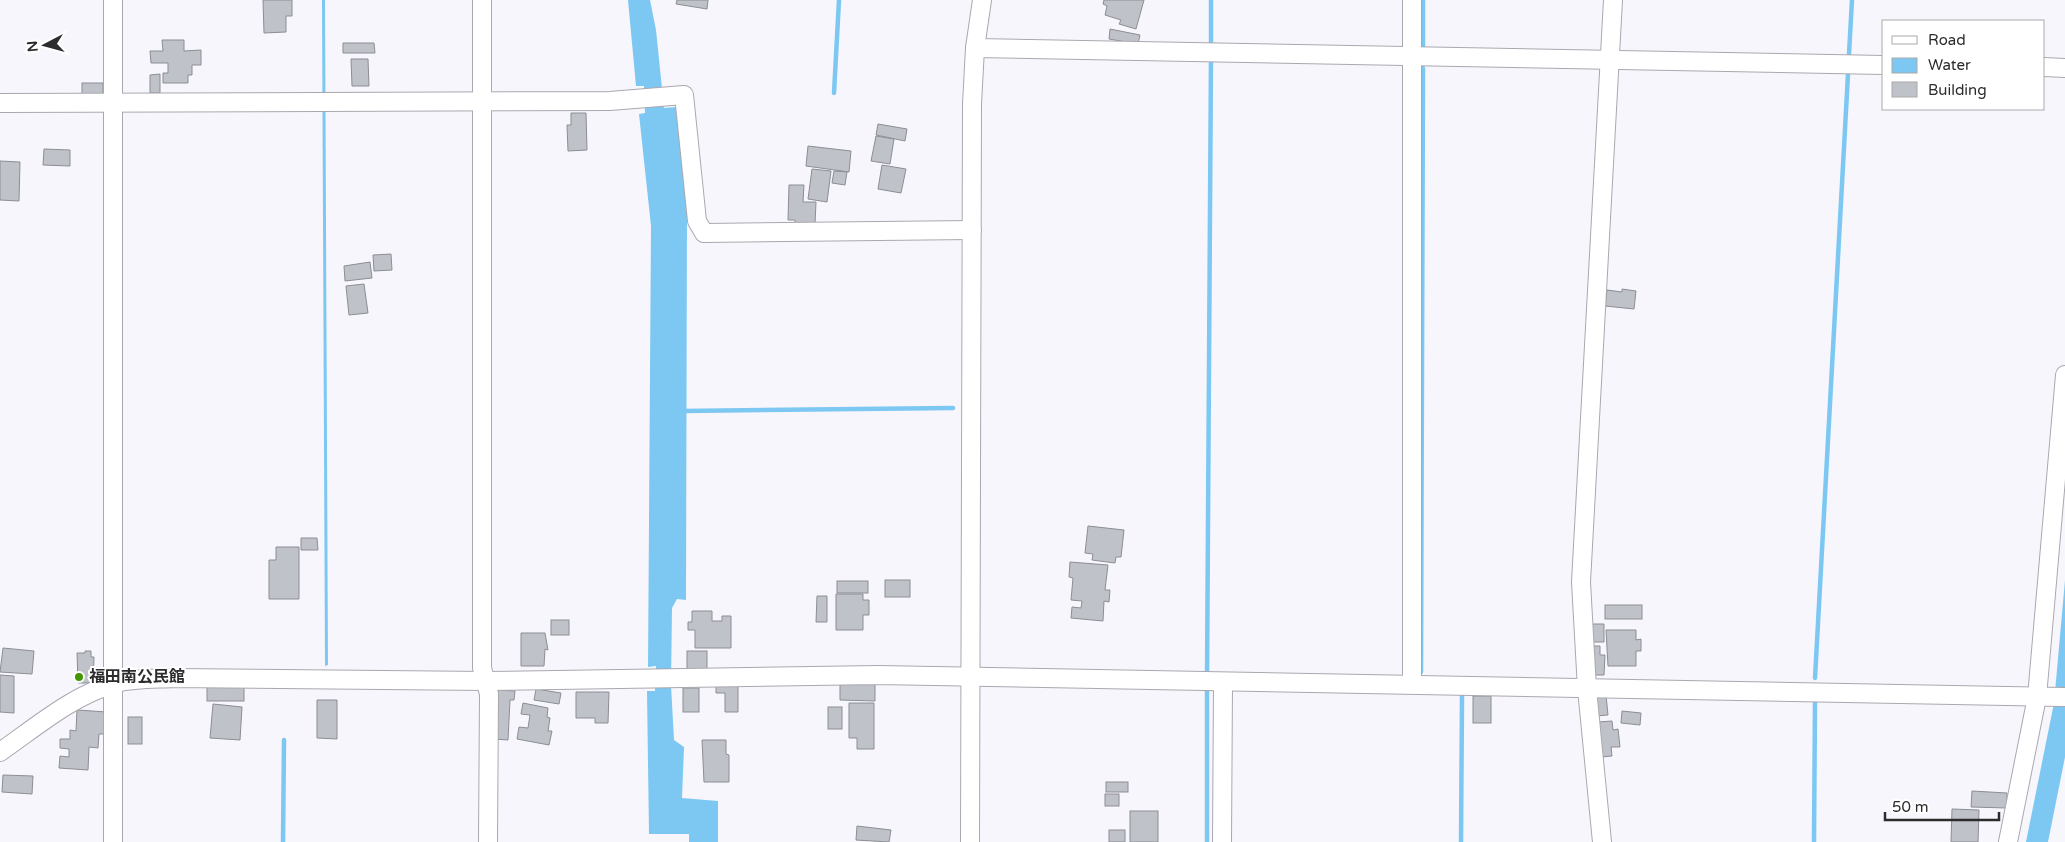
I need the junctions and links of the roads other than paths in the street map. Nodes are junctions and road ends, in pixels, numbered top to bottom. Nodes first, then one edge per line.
1 (113, 0) edge
2 (482, 0) edge
3 (982, 0) edge
4 (1412, 0) edge
5 (1613, 0) edge
6 (974, 48) junction
7 (1412, 57) junction
8 (1609, 60) junction
9 (1882, 65) edge
10 (2045, 68) edge
11 (2065, 68) edge
12 (483, 102) junction
13 (0, 103) edge
14 (113, 103) junction
15 (972, 230) junction
16 (2065, 375) edge
17 (970, 676) junction
18 (486, 681) junction
19 (1212, 682) junction
20 (115, 684) junction
21 (1412, 684) junction
22 (1586, 688) junction
23 (2050, 697) edge
24 (0, 752) edge
25 (113, 842) edge
26 (488, 842) edge
27 (970, 842) edge
28 (1222, 842) edge
29 (1602, 842) edge
30 (2008, 842) edge

1 - 14 street
2 - 12 street
3 - 6 street
4 - 7 street
5 - 8 street
6 - 7 street
6 - 15 street
7 - 8 street
7 - 21 street
8 - 9 street
8 - 22 street
10 - 11 street
12 - 14 street
12 - 15 street
12 - 18 street
13 - 14 street
14 - 20 street
15 - 17 street
16 - 23 street
17 - 18 street
17 - 19 street
17 - 27 street
18 - 20 street
18 - 26 street
19 - 21 street
19 - 28 street
20 - 24 street
20 - 25 street
21 - 22 street
22 - 23 street
22 - 29 street
23 - 30 street

